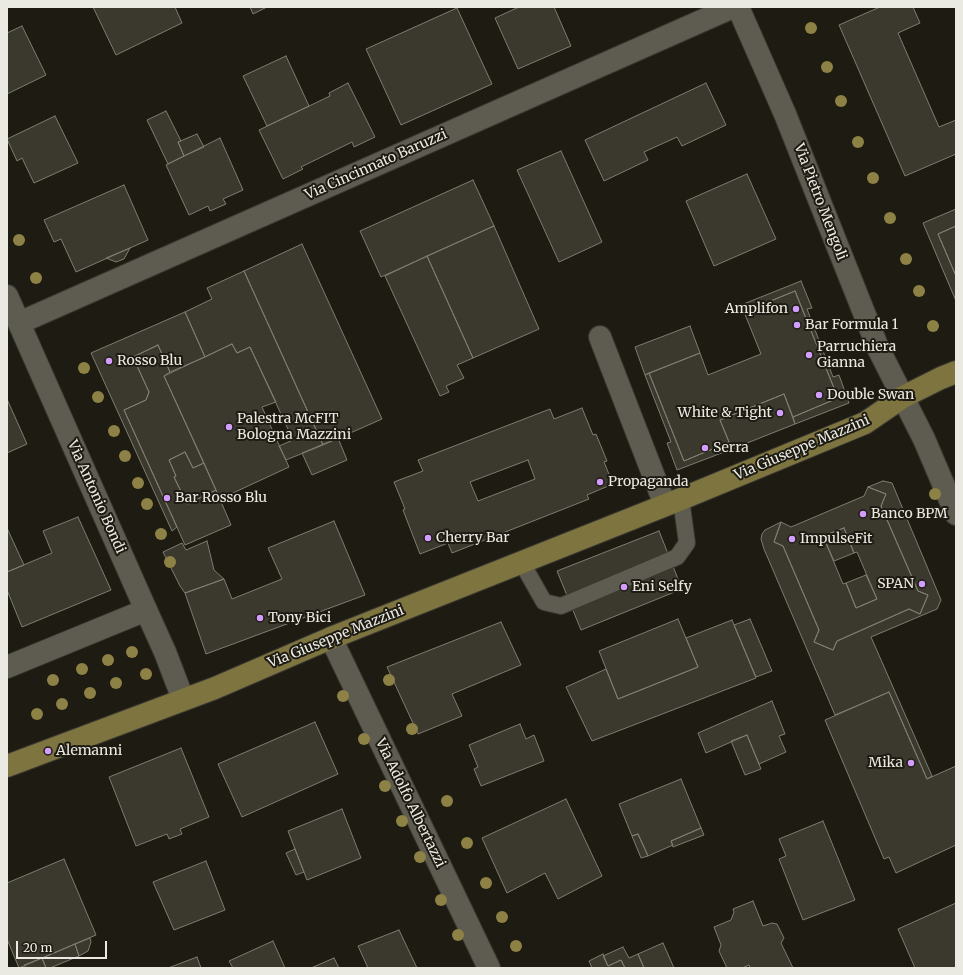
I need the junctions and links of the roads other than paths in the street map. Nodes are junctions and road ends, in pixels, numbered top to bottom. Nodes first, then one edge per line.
1 (733, 7) edge
2 (738, 7) edge
3 (7, 296) edge
4 (19, 323) junction
5 (600, 337) dead end
6 (956, 372) edge
7 (903, 397) junction
8 (673, 502) junction
9 (956, 514) edge
10 (522, 563) junction
11 (146, 610) junction
12 (331, 638) junction
13 (7, 667) edge
14 (182, 699) junction
15 (7, 766) edge
16 (489, 968) edge

1 - 4 street, Via Cincinnato Baruzzi
2 - 7 street, Via Pietro Mengoli
3 - 4 street, Via Antonio Bondi
4 - 11 street, Via Antonio Bondi
5 - 8 street
6 - 7 main road, Via Giuseppe Mazzini
7 - 8 main road, Via Giuseppe Mazzini
7 - 9 street, Via Pietro Mengoli
8 - 10 main road, Via Giuseppe Mazzini
8 - 10 lane
10 - 12 main road, Via Giuseppe Mazzini
11 - 13 street
11 - 14 street, Via Antonio Bondi
12 - 14 main road, Via Giuseppe Mazzini
12 - 16 street, Via Adolfo Albertazzi
14 - 15 main road, Via Giuseppe Mazzini

